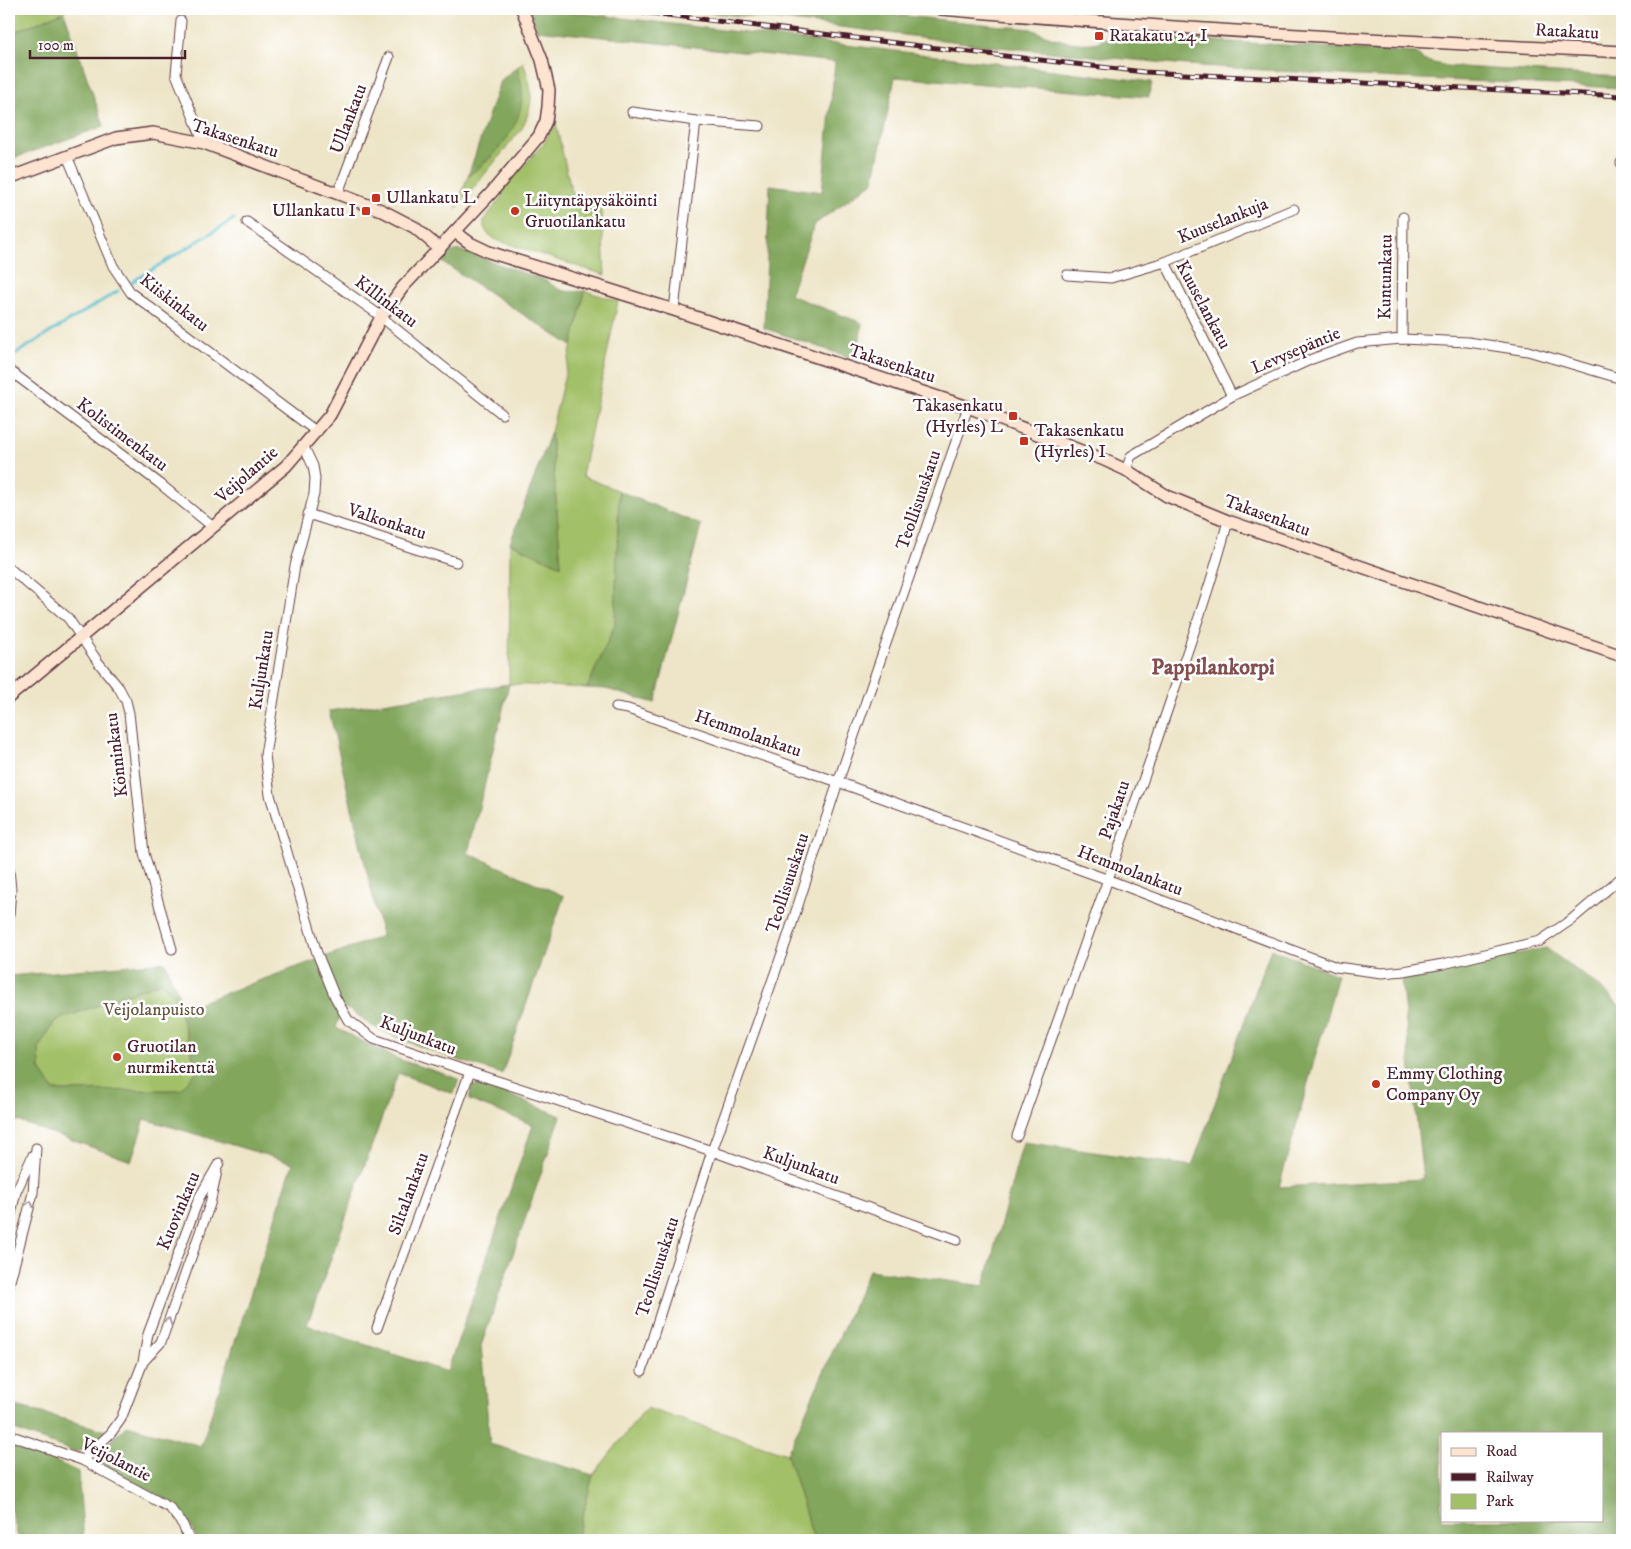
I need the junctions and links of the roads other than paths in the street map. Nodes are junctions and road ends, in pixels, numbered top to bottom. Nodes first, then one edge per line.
1 (522, 9) edge
2 (941, 9) edge
3 (1052, 14) edge
4 (181, 21) dead end
5 (1622, 52) edge
6 (389, 56) dead end
7 (632, 112) dead end
8 (696, 121) junction
9 (760, 126) dead end
10 (204, 143) junction
11 (67, 156) junction
12 (9, 178) edge
13 (338, 193) junction
14 (1294, 209) dead end
15 (1403, 217) dead end
16 (247, 222) dead end
17 (455, 232) junction
18 (440, 249) junction
19 (1164, 262) junction
20 (1067, 275) dead end
21 (674, 310) junction
22 (381, 317) junction
23 (1402, 338) junction
24 (9, 370) edge
25 (1622, 379) edge
26 (1232, 396) junction
27 (968, 406) junction
28 (502, 414) dead end
29 (317, 432) junction
30 (304, 447) junction
31 (1126, 470) junction
32 (308, 514) junction
33 (1228, 521) junction
34 (213, 527) junction
35 (456, 562) dead end
36 (9, 568) edge
37 (81, 638) junction
38 (1622, 656) edge
39 (9, 697) edge
40 (616, 707) dead end
41 (838, 782) junction
42 (9, 869) edge
43 (1622, 877) edge
44 (1109, 880) junction
45 (9, 916) edge
46 (172, 949) dead end
47 (470, 1072) junction
48 (1018, 1136) dead end
49 (712, 1151) junction
50 (9, 1222) edge
51 (957, 1240) dead end
52 (9, 1285) edge
53 (378, 1328) dead end
54 (143, 1362) junction
55 (642, 1371) dead end
56 (9, 1435) edge
57 (82, 1460) junction
58 (188, 1540) edge

1 - 17 street, Veijolantie
2 - 3 street, Ratakatu
3 - 5 street, Ratakatu
4 - 10 street
6 - 13 street, Ullankatu
7 - 8 street
8 - 9 street
8 - 21 street
10 - 11 street, Takasenkatu
10 - 13 street, Takasenkatu
11 - 12 street, Takasenkatu
11 - 29 street, Kiiskinkatu
13 - 18 street, Takasenkatu
14 - 19 street, Kuuselankuja
15 - 23 street, Kuntunkatu
16 - 22 street, Killinkatu
17 - 18 street, Veijolantie
17 - 21 street, Takasenkatu
18 - 22 street, Veijolantie
19 - 20 street, Kuuselankatu
19 - 26 street, Kuuselankatu
21 - 27 street, Takasenkatu
22 - 28 street, Killinkatu
22 - 29 street, Veijolantie
23 - 25 street, Levysepäntie
23 - 26 street, Levysepäntie
24 - 34 street, Kolistimenkatu
26 - 31 street, Levysepäntie
27 - 31 street, Takasenkatu
27 - 41 street, Teollisuuskatu
29 - 30 street, Veijolantie
30 - 32 street, Kuljunkatu
30 - 34 street, Veijolantie
31 - 33 street, Takasenkatu
32 - 35 street, Valkonkatu
32 - 47 street, Kuljunkatu
33 - 38 street, Takasenkatu
33 - 44 street, Pajakatu
34 - 37 street, Veijolantie
36 - 37 street, Könninkatu
37 - 39 street, Veijolantie
37 - 46 street, Könninkatu
40 - 41 street, Hemmolankatu
41 - 44 street, Hemmolankatu
41 - 49 street, Teollisuuskatu
42 - 45 street
43 - 44 street, Hemmolankatu
44 - 48 street, Pajakatu
47 - 49 street, Kuljunkatu
47 - 53 street, Siltalankatu
49 - 51 street, Kuljunkatu
49 - 55 street, Teollisuuskatu
52 -> 50 street
54 -> 54 street, Kuovinkatu
54 - 57 street, Kuovinkatu
56 - 57 street, Veijolantie
57 - 58 street, Veijolantie

